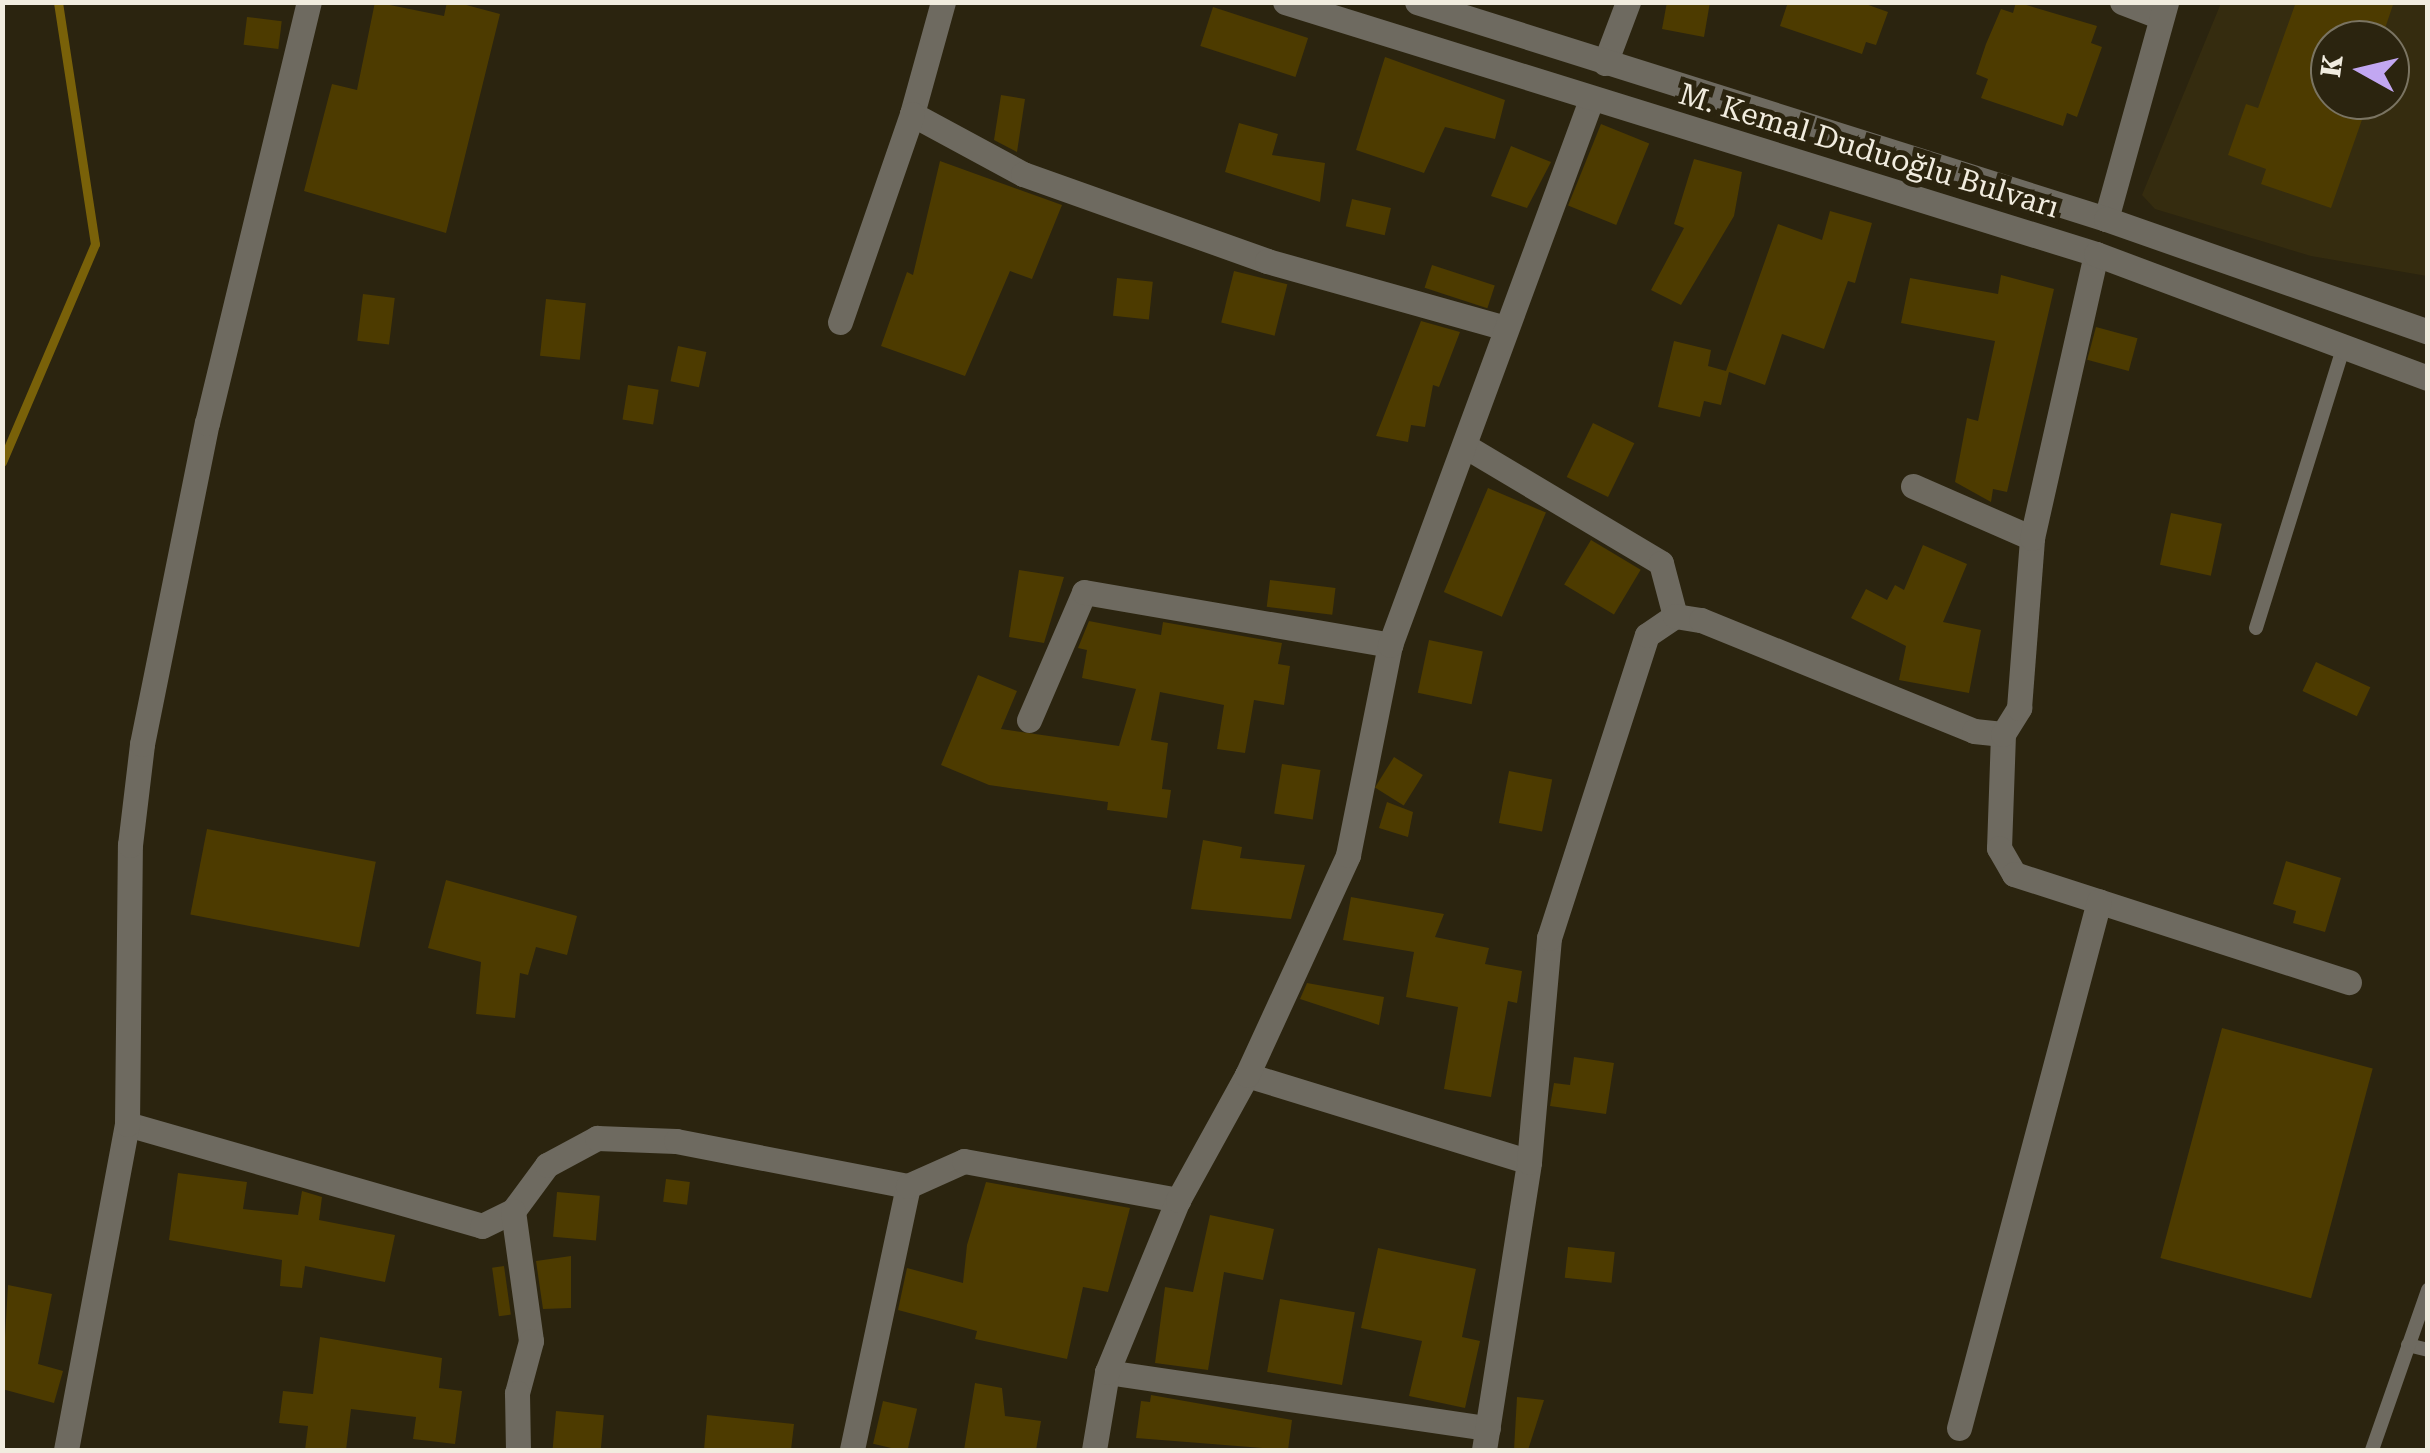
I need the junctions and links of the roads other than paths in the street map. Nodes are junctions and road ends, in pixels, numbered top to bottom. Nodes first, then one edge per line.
1 (310, 2) edge
2 (942, 2) edge
3 (1285, 2) edge
4 (1417, 2) edge
5 (1628, 2) edge
6 (2122, 2) edge
7 (2164, 10) edge
8 (1605, 63) junction
9 (1591, 100) junction
10 (912, 114) junction
11 (2106, 220) junction
12 (2096, 254) junction
13 (840, 322) dead end
14 (1505, 328) junction
15 (2428, 332) edge
16 (2344, 346) junction
17 (2428, 378) edge
18 (1465, 446) junction
19 (1913, 486) dead end
20 (2032, 538) junction
21 (1675, 616) junction
22 (2256, 628) dead end
23 (1390, 646) junction
24 (1029, 720) dead end
25 (2004, 734) junction
26 (2100, 902) junction
27 (2349, 982) dead end
28 (1247, 1076) junction
29 (128, 1124) junction
30 (1530, 1162) junction
31 (908, 1186) junction
32 (1178, 1200) junction
33 (513, 1211) junction
34 (2428, 1290) edge
35 (2408, 1344) junction
36 (2428, 1350) edge
37 (1108, 1372) junction
38 (1959, 1428) dead end
39 (1486, 1439) edge
40 (66, 1450) edge
41 (518, 1450) edge
42 (852, 1450) edge
43 (1094, 1450) edge
44 (2372, 1450) edge

1 - 29 street
2 - 10 street
3 - 9 street, M. Kemal Duduoğlu Bulvarı
4 - 8 street, M. Kemal Duduoğlu Bulvarı
5 - 8 street
6 - 7 street
7 - 11 street
8 - 9 street
8 - 11 street, M. Kemal Duduoğlu Bulvarı
9 - 12 street, M. Kemal Duduoğlu Bulvarı
9 - 14 street
10 - 13 street
10 - 14 street
11 - 12 street
11 - 15 street, M. Kemal Duduoğlu Bulvarı
12 - 16 street, M. Kemal Duduoğlu Bulvarı
12 - 20 street
14 - 18 street
16 - 17 street, M. Kemal Duduoğlu Bulvarı
16 - 22 lane
18 - 21 street
18 - 23 street
19 - 20 street
20 - 25 street
21 - 25 street
21 - 30 street
23 - 24 street
23 - 28 street
25 - 26 street
26 - 27 street
26 - 38 street
28 - 30 street
28 - 32 street
29 - 33 street
29 - 40 street
30 - 39 street
31 - 32 street
31 - 33 street
31 - 42 street
32 - 37 street
33 - 41 street
34 - 35 lane
35 - 36 lane
35 - 44 lane
37 - 39 street
37 - 43 street

